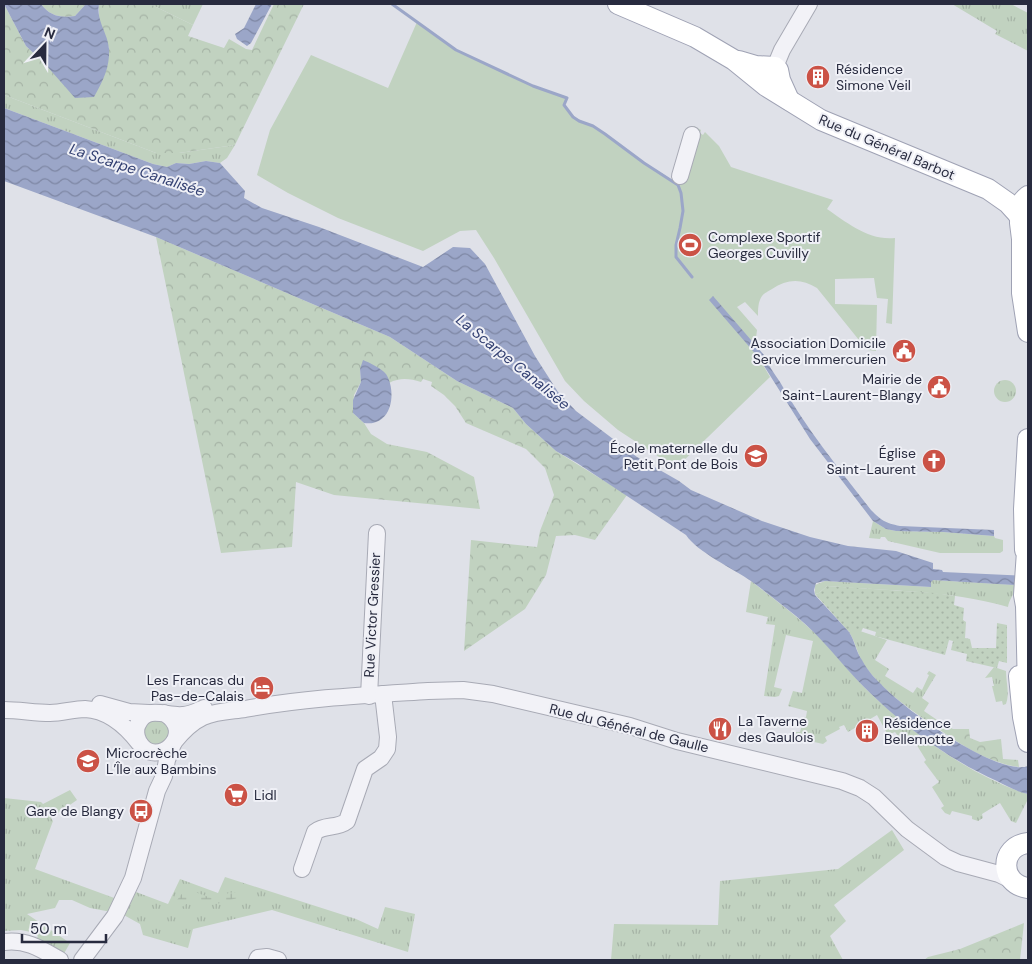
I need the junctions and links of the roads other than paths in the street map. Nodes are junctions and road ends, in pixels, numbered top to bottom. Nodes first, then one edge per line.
1 (618, 4) edge
2 (809, 4) edge
3 (770, 76) junction
4 (692, 135) dead end
5 (680, 176) dead end
6 (988, 189) junction
7 (1028, 195) edge
8 (1022, 223) edge
9 (1028, 332) edge
10 (1028, 439) edge
11 (377, 534) dead end
12 (1027, 550) edge
13 (1024, 595) junction
14 (1028, 690) edge
15 (376, 695) junction
16 (4, 700) edge
17 (264, 705) junction
18 (4, 710) edge
19 (157, 713) junction
20 (1028, 742) edge
21 (173, 743) junction
22 (142, 745) junction
23 (157, 791) junction
24 (1028, 829) edge
25 (1019, 847) edge
26 (964, 865) junction
27 (302, 869) dead end
28 (1021, 887) edge
29 (4, 942) edge
30 (60, 960) edge
31 (82, 960) edge
32 (257, 960) edge
33 (278, 960) edge

1 - 3 main road
2 - 3 street
3 - 6 main road, Rue du Général Barbot
4 - 5 street
6 - 7 main road, Rue du Général Barbot
6 - 8 main road, Rue du Général Barbot
7 - 8 main road
8 - 9 main road
10 - 12 main road
11 - 15 street, Rue Victor Gressier
12 - 13 main road
13 - 14 main road
13 - 20 main road
15 - 17 street, Rue du Général de Gaulle
15 - 26 street, Rue du Général de Gaulle
15 - 27 street, Rue Victor Gressier
16 - 19 street, Rue du Général de Gaulle
17 - 19 street, Rue du Général de Gaulle
17 - 21 street, Rue du Général de Gaulle
18 - 22 street
19 - 21 street
19 - 22 street
21 - 22 street
21 - 23 street
22 - 23 street
23 - 31 street
24 - 25 main road
25 - 26 street
25 - 28 main road
26 - 28 street, Rue du Général de Gaulle
29 - 30 street
32 - 33 street

